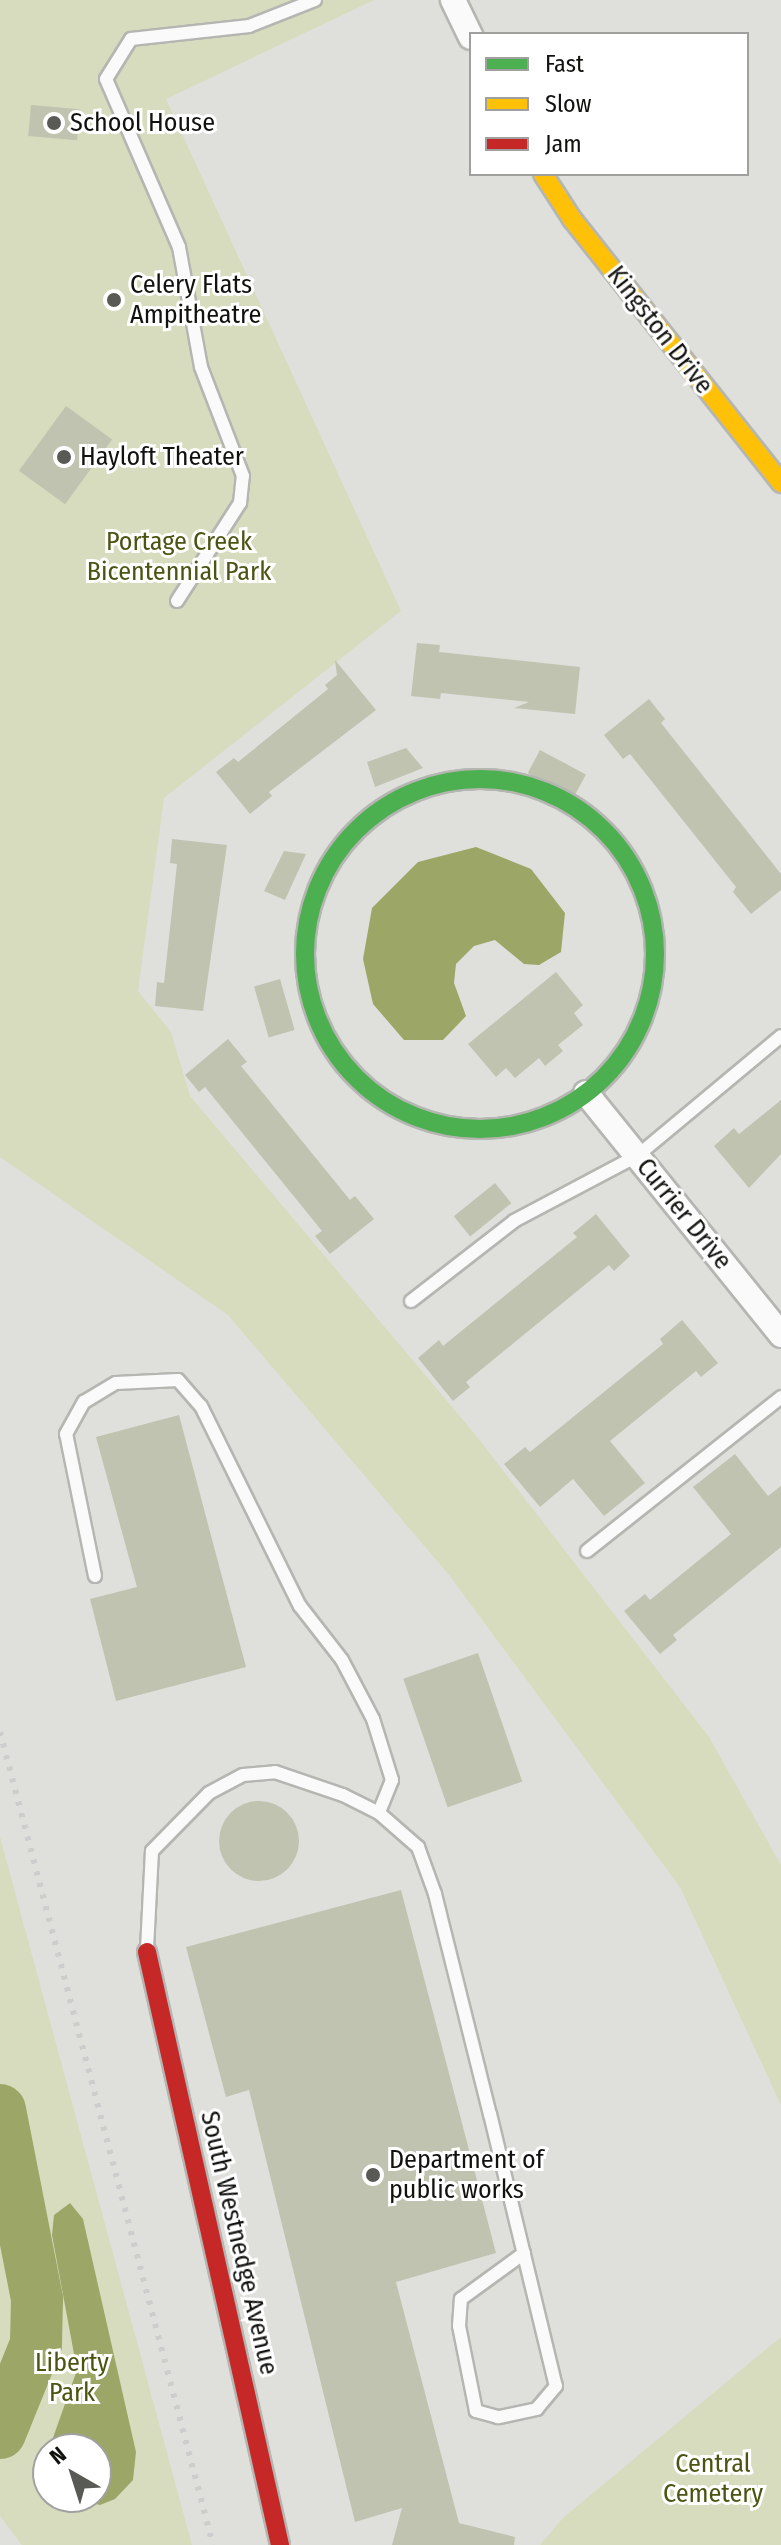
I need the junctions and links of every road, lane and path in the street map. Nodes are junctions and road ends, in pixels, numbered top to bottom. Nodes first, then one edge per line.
1 (315, 0) edge
2 (453, 0) edge
3 (469, 33) edge
4 (544, 176) edge
5 (781, 483) edge
6 (177, 601) dead end
7 (781, 1036) edge
8 (586, 1093) junction
9 (637, 1156) junction
10 (411, 1301) dead end
11 (781, 1335) edge
12 (781, 1397) edge
13 (587, 1551) dead end
14 (95, 1576) dead end
15 (379, 1813) junction
16 (147, 1952) joint
17 (524, 2253) junction
18 (280, 2545) edge

1 - 6 lane
2 - 3 street
4 - 5 street, Kingston Drive
7 - 9 lane
8 - 8 street
8 - 9 street, Currier Drive
9 - 10 lane
9 - 11 street, Currier Drive
12 - 13 lane
14 - 15 lane
15 - 16 lane
15 - 17 lane
16 - 18 street, South Westnedge Avenue
17 - 17 lane

